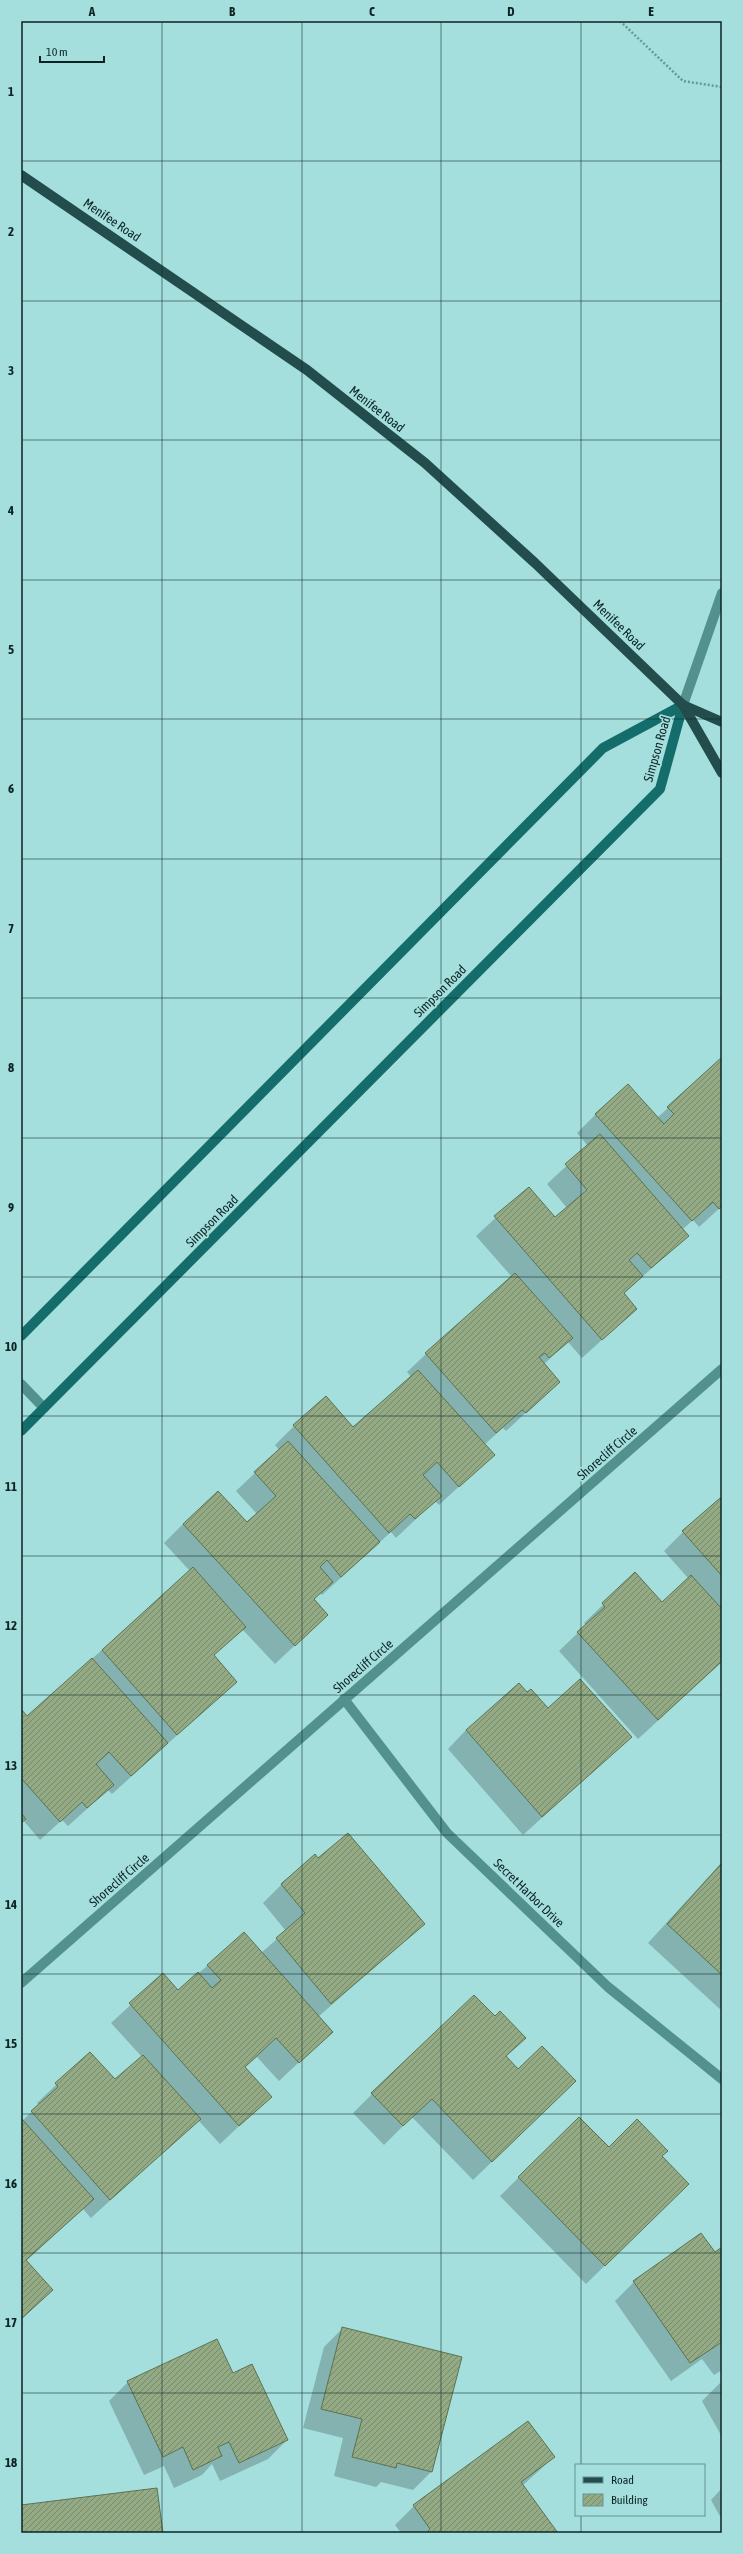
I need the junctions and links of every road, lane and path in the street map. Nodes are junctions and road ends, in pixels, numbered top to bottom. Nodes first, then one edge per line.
1 (620, 21) edge
2 (722, 87) edge
3 (21, 175) edge
4 (722, 593) edge
5 (683, 705) junction
6 (722, 722) edge
7 (722, 773) edge
8 (21, 1336) edge
9 (722, 1369) edge
10 (21, 1384) edge
11 (44, 1408) junction
12 (21, 1432) edge
13 (344, 1699) junction
14 (21, 1983) edge
15 (722, 2079) edge

1 - 2 path
3 - 5 main road, Menifee Road
4 - 5 street
5 - 6 main road, Menifee Road
5 - 7 main road, Menifee Road
5 - 8 main road, Simpson Road
5 - 11 main road, Simpson Road
9 - 13 street, Shorecliff Circle
10 - 11 street
11 - 12 main road, Simpson Road
13 - 14 street, Shorecliff Circle
13 - 15 street, Secret Harbor Drive

